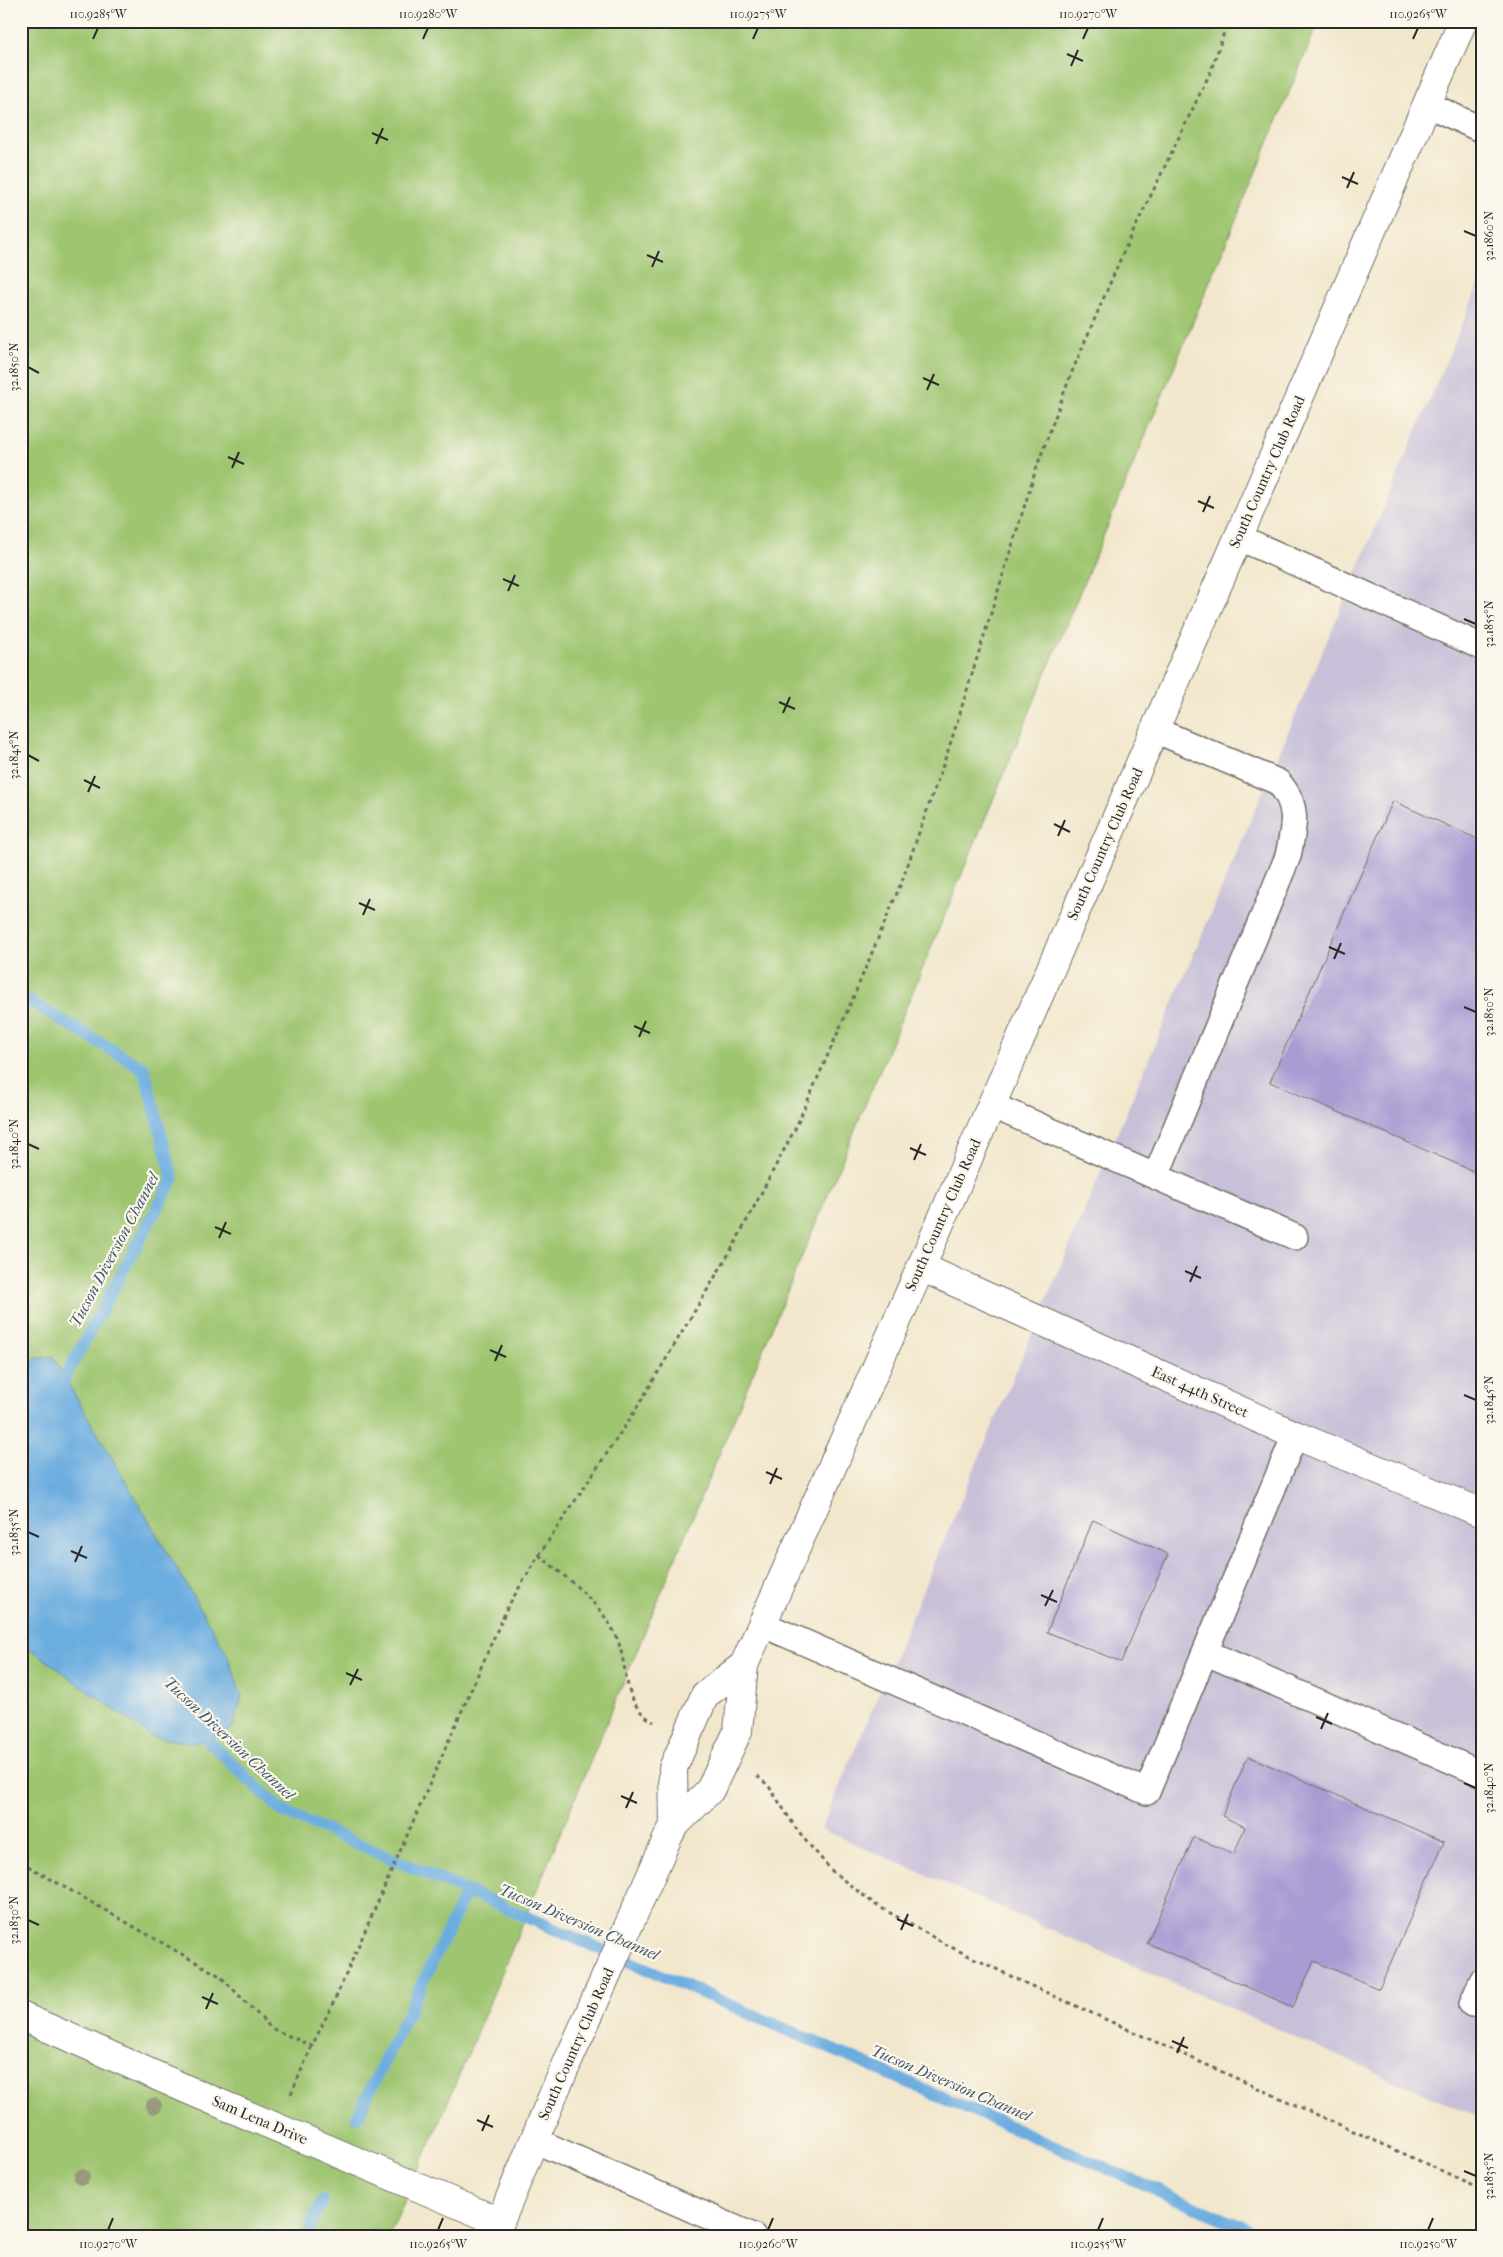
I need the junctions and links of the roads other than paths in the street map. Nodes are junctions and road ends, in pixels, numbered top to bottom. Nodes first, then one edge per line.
1 (1464, 21) edge
2 (1427, 104) junction
3 (1482, 130) edge
4 (1238, 537) junction
5 (1482, 647) edge
6 (1155, 730) junction
7 (991, 1104) junction
8 (1156, 1176) junction
9 (1294, 1236) dead end
10 (921, 1266) junction
11 (1295, 1436) junction
12 (1482, 1513) edge
13 (762, 1624) junction
14 (1205, 1652) junction
15 (744, 1665) junction
16 (1482, 1774) edge
17 (671, 1832) junction
18 (1482, 1981) edge
19 (1472, 2004) dead end
20 (21, 2016) edge
21 (534, 2140) junction
22 (497, 2229) edge
23 (753, 2236) edge

1 - 2 street, South Country Club Road
2 - 3 lane
2 - 4 street, South Country Club Road
4 - 5 lane
4 - 6 street, South Country Club Road
6 - 7 street, South Country Club Road
6 - 8 lane
7 - 8 lane
7 - 10 street, South Country Club Road
8 - 9 lane
10 - 11 street, East 44th Street
10 - 13 street, South Country Club Road
11 - 12 street, East 44th Street
11 - 14 lane
13 - 14 lane
13 - 15 street, South Country Club Road
14 - 16 lane
15 - 17 street, South Country Club Road
15 - 17 street, South Country Club Road
17 - 21 street, South Country Club Road
18 - 19 lane
20 - 22 street, Sam Lena Drive
21 - 22 street, South Country Club Road
21 - 23 lane

